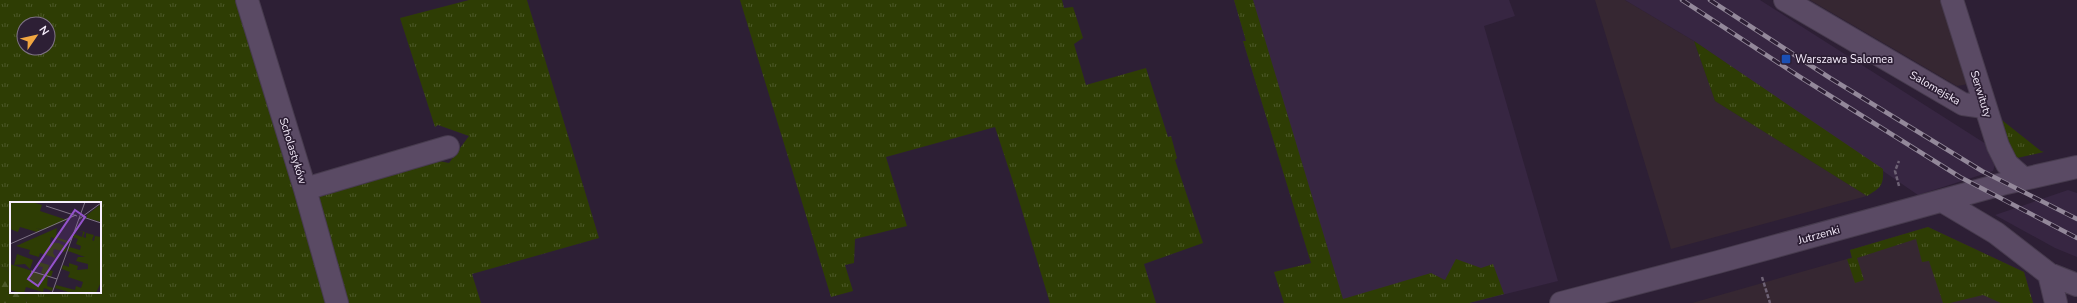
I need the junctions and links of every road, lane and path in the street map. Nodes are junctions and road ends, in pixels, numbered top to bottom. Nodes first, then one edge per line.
1 (247, 0) edge
2 (1785, 0) edge
3 (1952, 0) edge
4 (1984, 107) junction
5 (448, 147) dead end
6 (1899, 161) dead end
7 (2077, 167) edge
8 (2024, 180) junction
9 (305, 189) junction
10 (1900, 189) dead end
11 (1944, 202) junction
12 (2049, 274) junction
13 (1763, 282) dead end
14 (2077, 285) edge
15 (337, 303) edge
16 (1561, 303) edge
17 (1770, 303) edge
18 (2056, 303) edge

1 - 9 street, Scholastyków
2 - 4 street, Salomejska
3 - 4 street, Serwituty
4 - 8 street, Serwituty
5 - 9 street
6 - 10 path
7 - 8 street, Jutrzenki
8 - 11 street, Jutrzenki
9 - 15 street, Scholastyków
11 - 12 street
11 - 16 street, Jutrzenki
12 - 14 street
12 - 18 street
13 - 17 path

